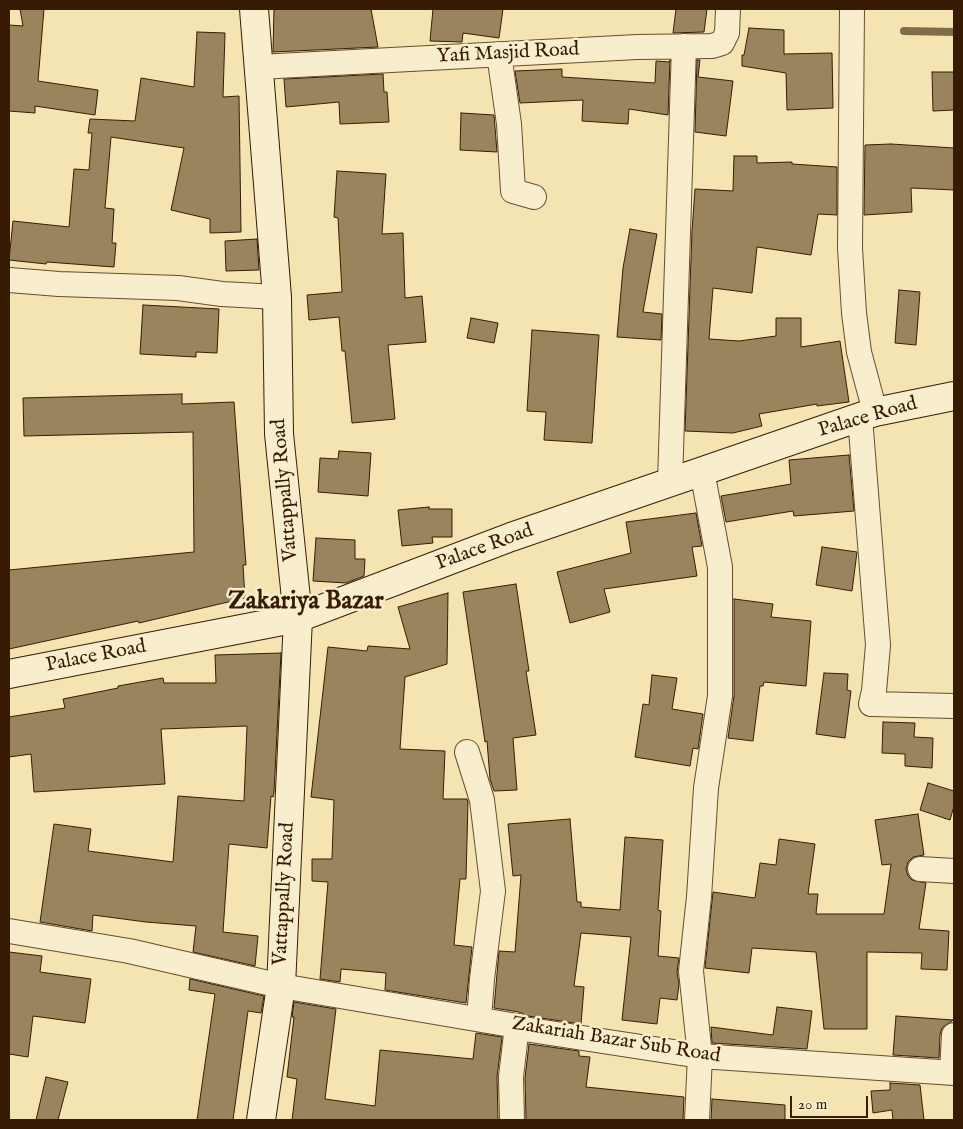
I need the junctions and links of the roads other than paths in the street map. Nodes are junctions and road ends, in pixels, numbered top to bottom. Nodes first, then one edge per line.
1 (254, 9) edge
2 (728, 9) edge
3 (852, 9) edge
4 (684, 46) junction
5 (499, 54) junction
6 (259, 67) junction
7 (534, 197) dead end
8 (9, 280) edge
9 (277, 297) junction
10 (954, 396) edge
11 (867, 415) junction
12 (702, 472) junction
13 (670, 482) junction
14 (298, 618) junction
15 (9, 674) edge
16 (954, 706) edge
17 (467, 752) dead end
18 (920, 868) dead end
19 (954, 870) edge
20 (9, 931) edge
21 (281, 986) junction
22 (479, 1020) junction
23 (518, 1026) junction
24 (954, 1035) edge
25 (700, 1056) junction
26 (953, 1073) edge
27 (261, 1120) edge
28 (512, 1120) edge
29 (697, 1120) edge

1 - 6 main road, Vattappally Road
2 - 4 street, Yafi Masjid Road
3 - 11 street
4 - 5 street, Yafi Masjid Road
4 - 13 street
5 - 6 street, Yafi Masjid Road
5 - 7 street
6 - 9 main road, Vattappally Road
8 - 9 street
9 - 14 main road, Vattappally Road
10 - 11 main road, Palace Road
11 - 12 main road, Palace Road
11 - 16 street
12 - 13 main road, Palace Road
12 - 25 street
13 - 14 main road, Palace Road
14 - 15 main road, Palace Road
14 - 21 main road, Vattappally Road
17 - 22 street
18 - 19 street
20 - 21 street, Zakariah Bazar Sub Road
21 - 22 street, Zakariah Bazar Sub Road
21 - 27 main road, Vattappally Road
22 - 23 street, Zakariah Bazar Sub Road
23 - 25 street, Zakariah Bazar Sub Road
23 - 28 street
24 - 26 street
25 - 26 street, Zakariah Bazar Sub Road
25 - 29 street

